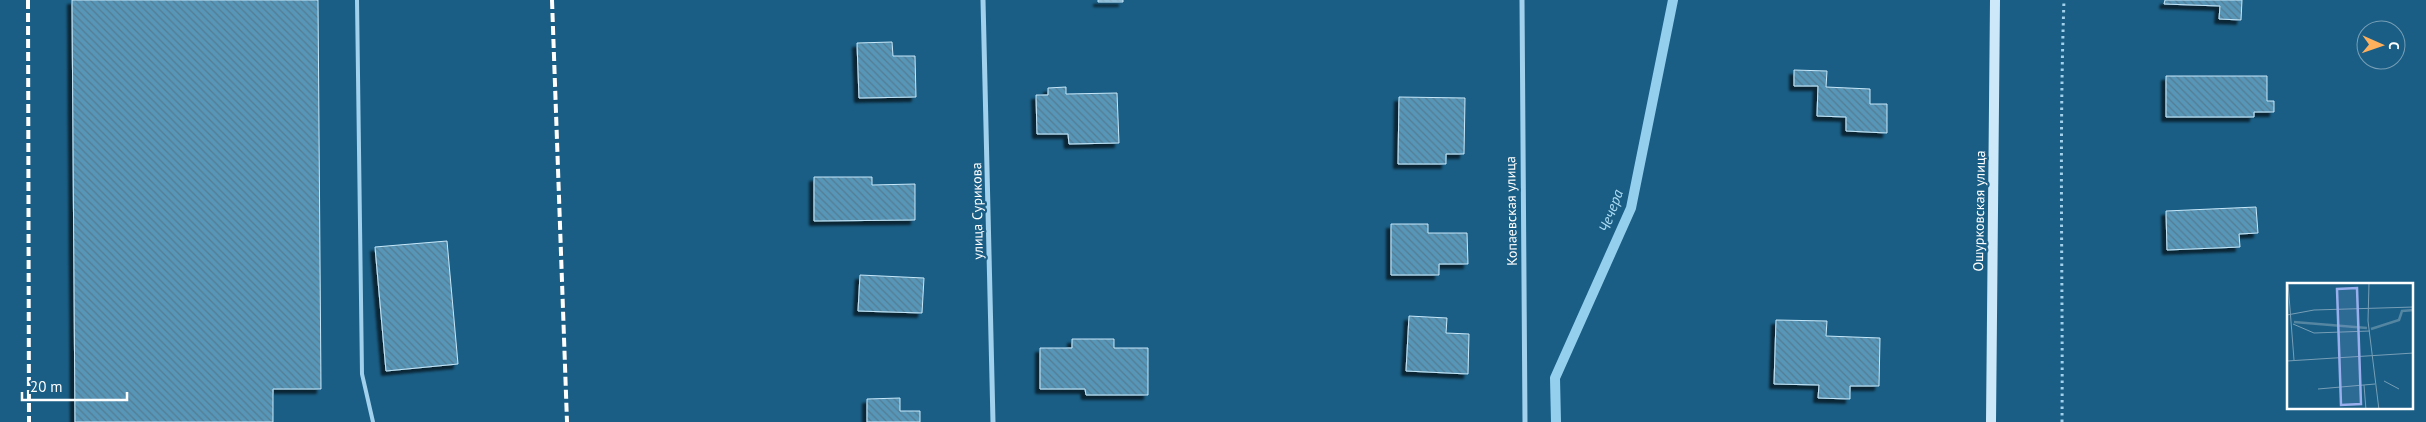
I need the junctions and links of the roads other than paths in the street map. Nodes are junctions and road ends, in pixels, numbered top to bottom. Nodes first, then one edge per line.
1 (357, 0) edge
2 (983, 0) edge
3 (1522, 0) edge
4 (1995, 0) edge
5 (373, 422) edge
6 (993, 422) edge
7 (1525, 422) edge
8 (1991, 422) edge

1 - 5 lane
2 - 6 street, улица Сурикова
3 - 7 street, Копаевская улица
4 - 8 street, Ошурковская улица

